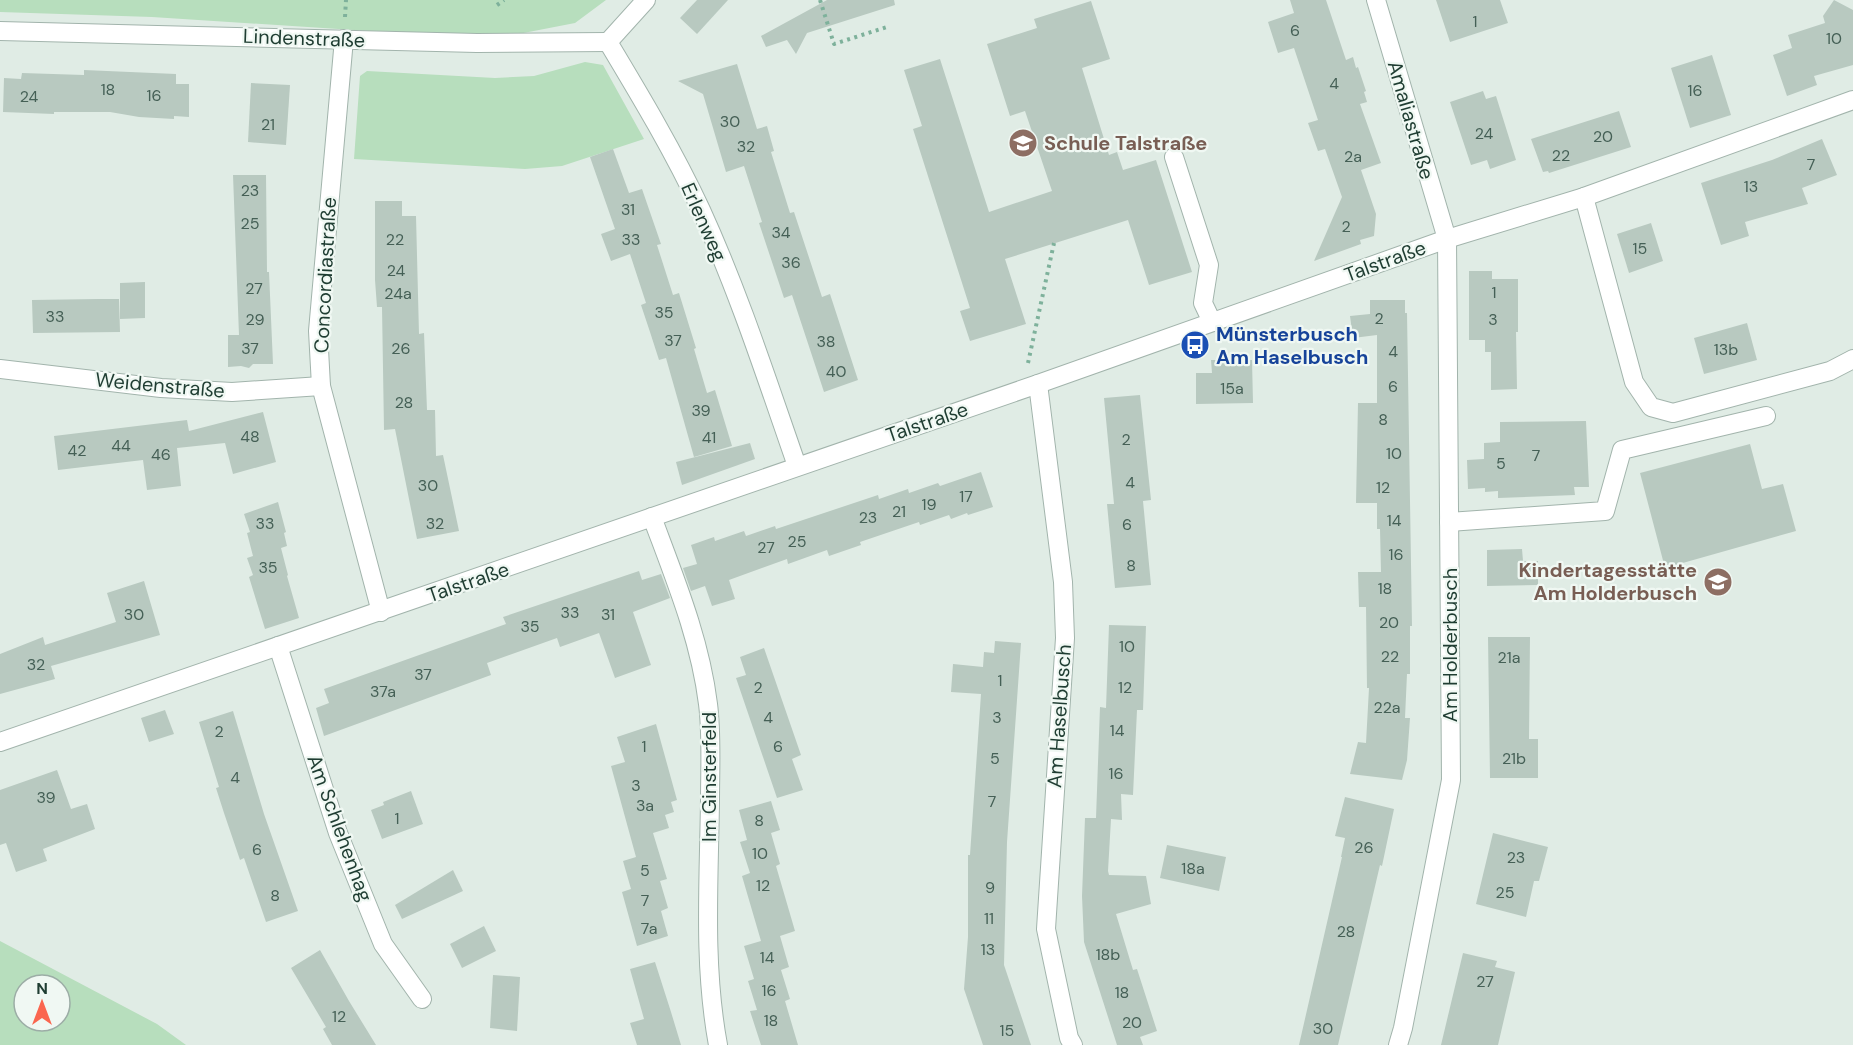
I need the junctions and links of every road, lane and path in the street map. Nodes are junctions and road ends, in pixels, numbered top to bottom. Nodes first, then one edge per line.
1 (497, 0) edge
2 (504, 0) edge
3 (646, 0) edge
4 (820, 0) edge
5 (1376, 0) edge
6 (890, 26) dead end
7 (0, 31) edge
8 (344, 39) junction
9 (609, 42) junction
10 (1853, 100) edge
11 (1174, 157) dead end
12 (1584, 197) junction
13 (1446, 239) junction
14 (1054, 243) dead end
15 (1212, 322) junction
16 (1853, 359) edge
17 (0, 369) edge
18 (1038, 384) junction
19 (321, 386) junction
20 (1766, 416) dead end
21 (797, 466) junction
22 (652, 517) junction
23 (1449, 522) junction
24 (381, 612) junction
25 (278, 646) junction
26 (0, 742) edge
27 (422, 999) dead end
28 (718, 1045) edge
29 (1073, 1045) edge
30 (1398, 1045) edge

1 - 2 path
3 - 9 street
4 - 6 path
5 - 13 street, Amaliastraße
7 - 8 street, Lindenstraße
8 - 9 street, Lindenstraße
8 - 19 street, Concordiastraße
9 - 21 street, Erlenweg
10 - 12 street, Talstraße
11 - 15 street
12 - 13 street, Talstraße
12 - 16 street
13 - 15 street, Talstraße
13 - 23 street, Am Holderbusch
14 - 18 path
15 - 18 street, Talstraße
17 - 19 street, Weidenstraße
18 - 21 street, Talstraße
18 - 29 street, Am Haselbusch
19 - 24 street, Concordiastraße
20 - 23 street
21 - 22 street, Talstraße
22 - 24 street, Talstraße
22 - 28 street, Im Ginsterfeld
23 - 30 street, Am Holderbusch
24 - 25 street, Talstraße
25 - 26 street, Talstraße
25 - 27 street, Am Schlehenhag

